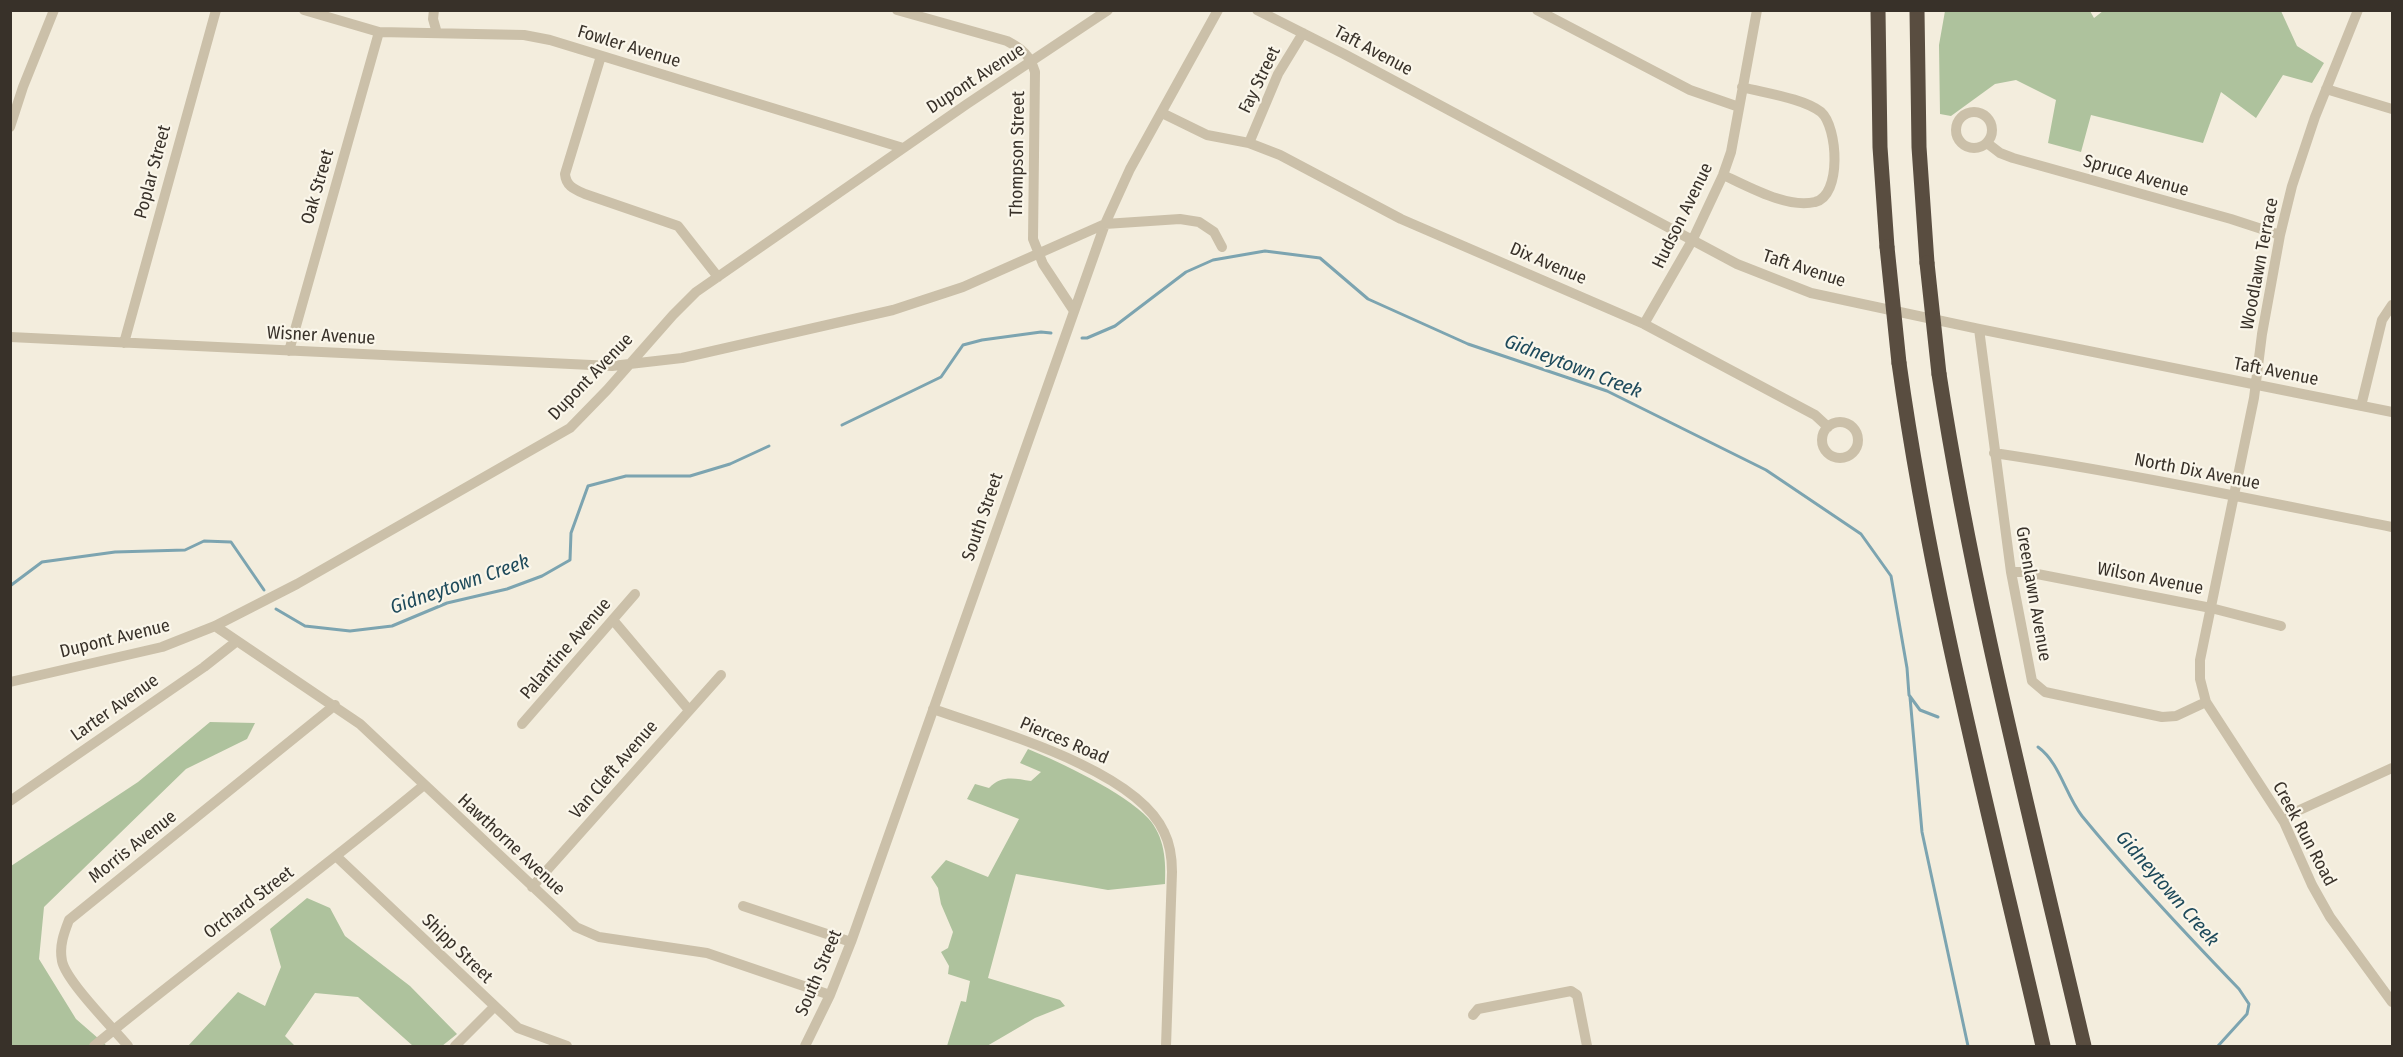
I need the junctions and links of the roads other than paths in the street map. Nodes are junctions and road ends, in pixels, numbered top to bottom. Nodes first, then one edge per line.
1 (54, 10) edge
2 (216, 10) edge
3 (304, 10) edge
4 (434, 10) edge
5 (897, 10) edge
6 (1108, 10) edge
7 (1218, 10) edge
8 (1257, 10) edge
9 (1537, 10) edge
10 (1757, 10) edge
11 (1872, 10) edge
12 (1878, 10) edge
13 (1917, 10) edge
14 (1924, 10) edge
15 (2358, 10) edge
16 (379, 32) junction
17 (437, 33) junction
18 (1303, 33) junction
19 (601, 56) junction
20 (1032, 62) junction
21 (1742, 87) junction
22 (2326, 89) junction
23 (1879, 94) junction
24 (1917, 94) junction
25 (1739, 107) junction
26 (2392, 109) edge
27 (1162, 113) junction
28 (10, 128) edge
29 (1249, 143) junction
30 (1987, 143) dead end
31 (903, 148) junction
32 (1723, 176) junction
33 (1105, 224) junction
34 (2280, 235) junction
35 (1693, 239) junction
36 (1222, 248) dead end
37 (1038, 255) junction
38 (718, 277) junction
39 (2390, 307) edge
40 (1074, 311) junction
41 (1644, 324) junction
42 (1979, 329) junction
43 (10, 337) edge
44 (124, 343) junction
45 (289, 351) junction
46 (629, 364) junction
47 (2256, 385) junction
48 (2361, 406) junction
49 (2392, 412) edge
50 (1828, 427) dead end
51 (1994, 453) junction
52 (2235, 495) junction
53 (2392, 527) edge
54 (2011, 572) junction
55 (635, 594) dead end
56 (2211, 608) junction
57 (613, 620) junction
58 (215, 626) junction
59 (2281, 626) dead end
60 (237, 641) junction
61 (2200, 674) joint
62 (721, 675) dead end
63 (10, 682) edge
64 (2206, 702) junction
65 (335, 705) junction
66 (933, 709) junction
67 (689, 710) junction
68 (522, 724) dead end
69 (2392, 768) edge
70 (424, 785) junction
71 (10, 801) edge
72 (2284, 822) junction
73 (337, 857) junction
74 (532, 887) junction
75 (743, 906) dead end
76 (851, 942) junction
77 (830, 995) junction
78 (2392, 1002) edge
79 (494, 1007) junction
80 (1473, 1016) dead end
81 (115, 1029) junction
82 (94, 1047) edge
83 (128, 1047) edge
84 (455, 1047) edge
85 (567, 1047) edge
86 (805, 1047) edge
87 (1166, 1047) edge
88 (1587, 1047) edge
89 (2043, 1047) edge
90 (2084, 1047) edge

1 - 28 street
2 - 44 street, Poplar Street
3 - 16 street, Fowler Avenue
4 - 17 street
5 - 20 street
6 - 20 street, Dupont Avenue
7 - 27 street, South Street
8 - 18 street, Taft Avenue
9 - 25 street
10 - 21 street, Hudson Avenue
11 - 23 highway
12 - 23 highway
13 - 24 highway
14 - 24 highway
15 - 22 street, Woodlawn Terrace
16 - 17 street, Fowler Avenue
16 - 45 street, Oak Street
17 - 19 street, Fowler Avenue
18 - 29 street, Fay Street
18 - 35 street, Taft Avenue
19 - 31 street, Fowler Avenue
19 - 38 street
20 - 31 street, Dupont Avenue
20 - 37 street, Thompson Street
21 - 25 street, Hudson Avenue
21 - 32 street
22 - 26 street
22 - 34 street, Woodlawn Terrace
23 - 89 highway, bridge
24 - 90 highway, bridge
25 - 32 street, Hudson Avenue
27 - 29 street, Dix Avenue
27 - 33 street, South Street
29 - 41 street, Dix Avenue
30 - 34 street, Spruce Avenue
31 - 38 street, Dupont Avenue
32 - 35 street, Hudson Avenue
33 - 36 street
33 - 37 street, Wisner Avenue
33 - 40 street, South Street
34 - 47 street, Woodlawn Terrace
35 - 41 street, Hudson Avenue
35 - 42 street, Taft Avenue
37 - 40 street, Thompson Street
37 - 46 street, Wisner Avenue
38 - 46 street, Dupont Avenue
39 - 48 street
40 - 66 street, South Street
41 - 50 street, Dix Avenue
42 - 47 street, Taft Avenue
42 - 51 street, Greenlawn Avenue
43 - 44 street, Wisner Avenue
44 - 45 street, Wisner Avenue
45 - 46 street, Wisner Avenue
46 - 58 street, Dupont Avenue
47 - 48 street, Taft Avenue
47 - 52 street, Woodlawn Terrace
48 - 49 street, Taft Avenue
51 - 52 street, North Dix Avenue
51 - 54 street, Greenlawn Avenue
52 - 53 street, North Dix Avenue
52 - 56 street, Woodlawn Terrace
54 - 56 street, Wilson Avenue
54 - 64 street, Greenlawn Avenue
55 - 57 street, Palantine Avenue
56 - 59 street, Wilson Avenue
56 - 61 street, Woodlawn Terrace
57 - 67 street
57 - 68 street, Palantine Avenue
58 - 60 street, Hawthorne Avenue
58 - 63 street, Dupont Avenue
60 - 65 street, Hawthorne Avenue
60 - 71 street, Larter Avenue
61 - 64 street, Creek Run Road
62 - 67 street, Van Cleft Avenue
64 - 72 street, Creek Run Road
65 - 70 street, Hawthorne Avenue
65 - 81 street, Morris Avenue
66 - 76 street, South Street
66 - 87 street, Pierces Road
67 - 74 street, Van Cleft Avenue
69 - 72 street
70 - 73 street, Orchard Street
70 - 74 street, Hawthorne Avenue
72 - 78 street, Creek Run Road
73 - 79 street, Shipp Street
73 - 81 street, Orchard Street
74 - 77 street, Hawthorne Avenue
75 - 76 street
76 - 77 street, South Street
77 - 86 street, South Street
79 - 84 street
79 - 85 street, Shipp Street
80 - 88 street
81 - 82 street, Orchard Street
81 - 83 street, Morris Avenue

